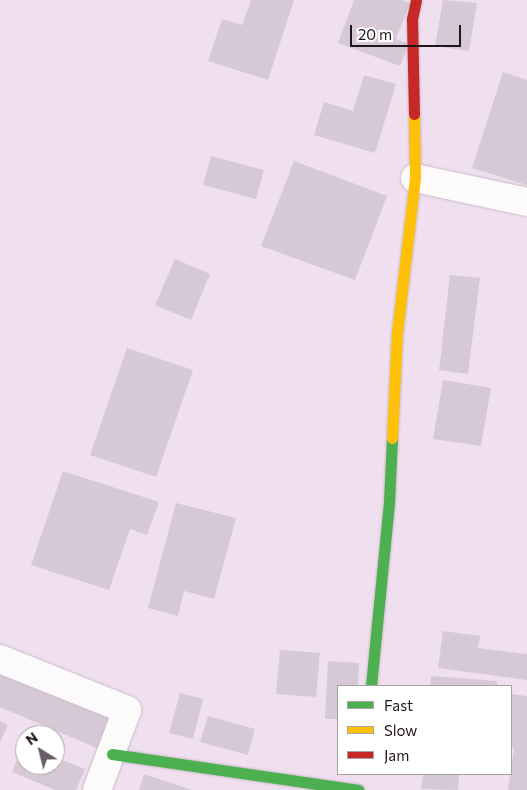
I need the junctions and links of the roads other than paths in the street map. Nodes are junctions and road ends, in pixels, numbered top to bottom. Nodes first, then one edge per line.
1 (416, 0) edge
2 (415, 178) junction
3 (527, 202) edge
4 (0, 659) edge
5 (371, 685) edge
6 (112, 754) junction
7 (362, 775) edge
8 (97, 790) edge
9 (359, 790) edge

1 - 2 street
2 - 3 street
2 - 5 street
4 - 6 street
6 - 8 street
6 - 9 street
7 - 9 street

